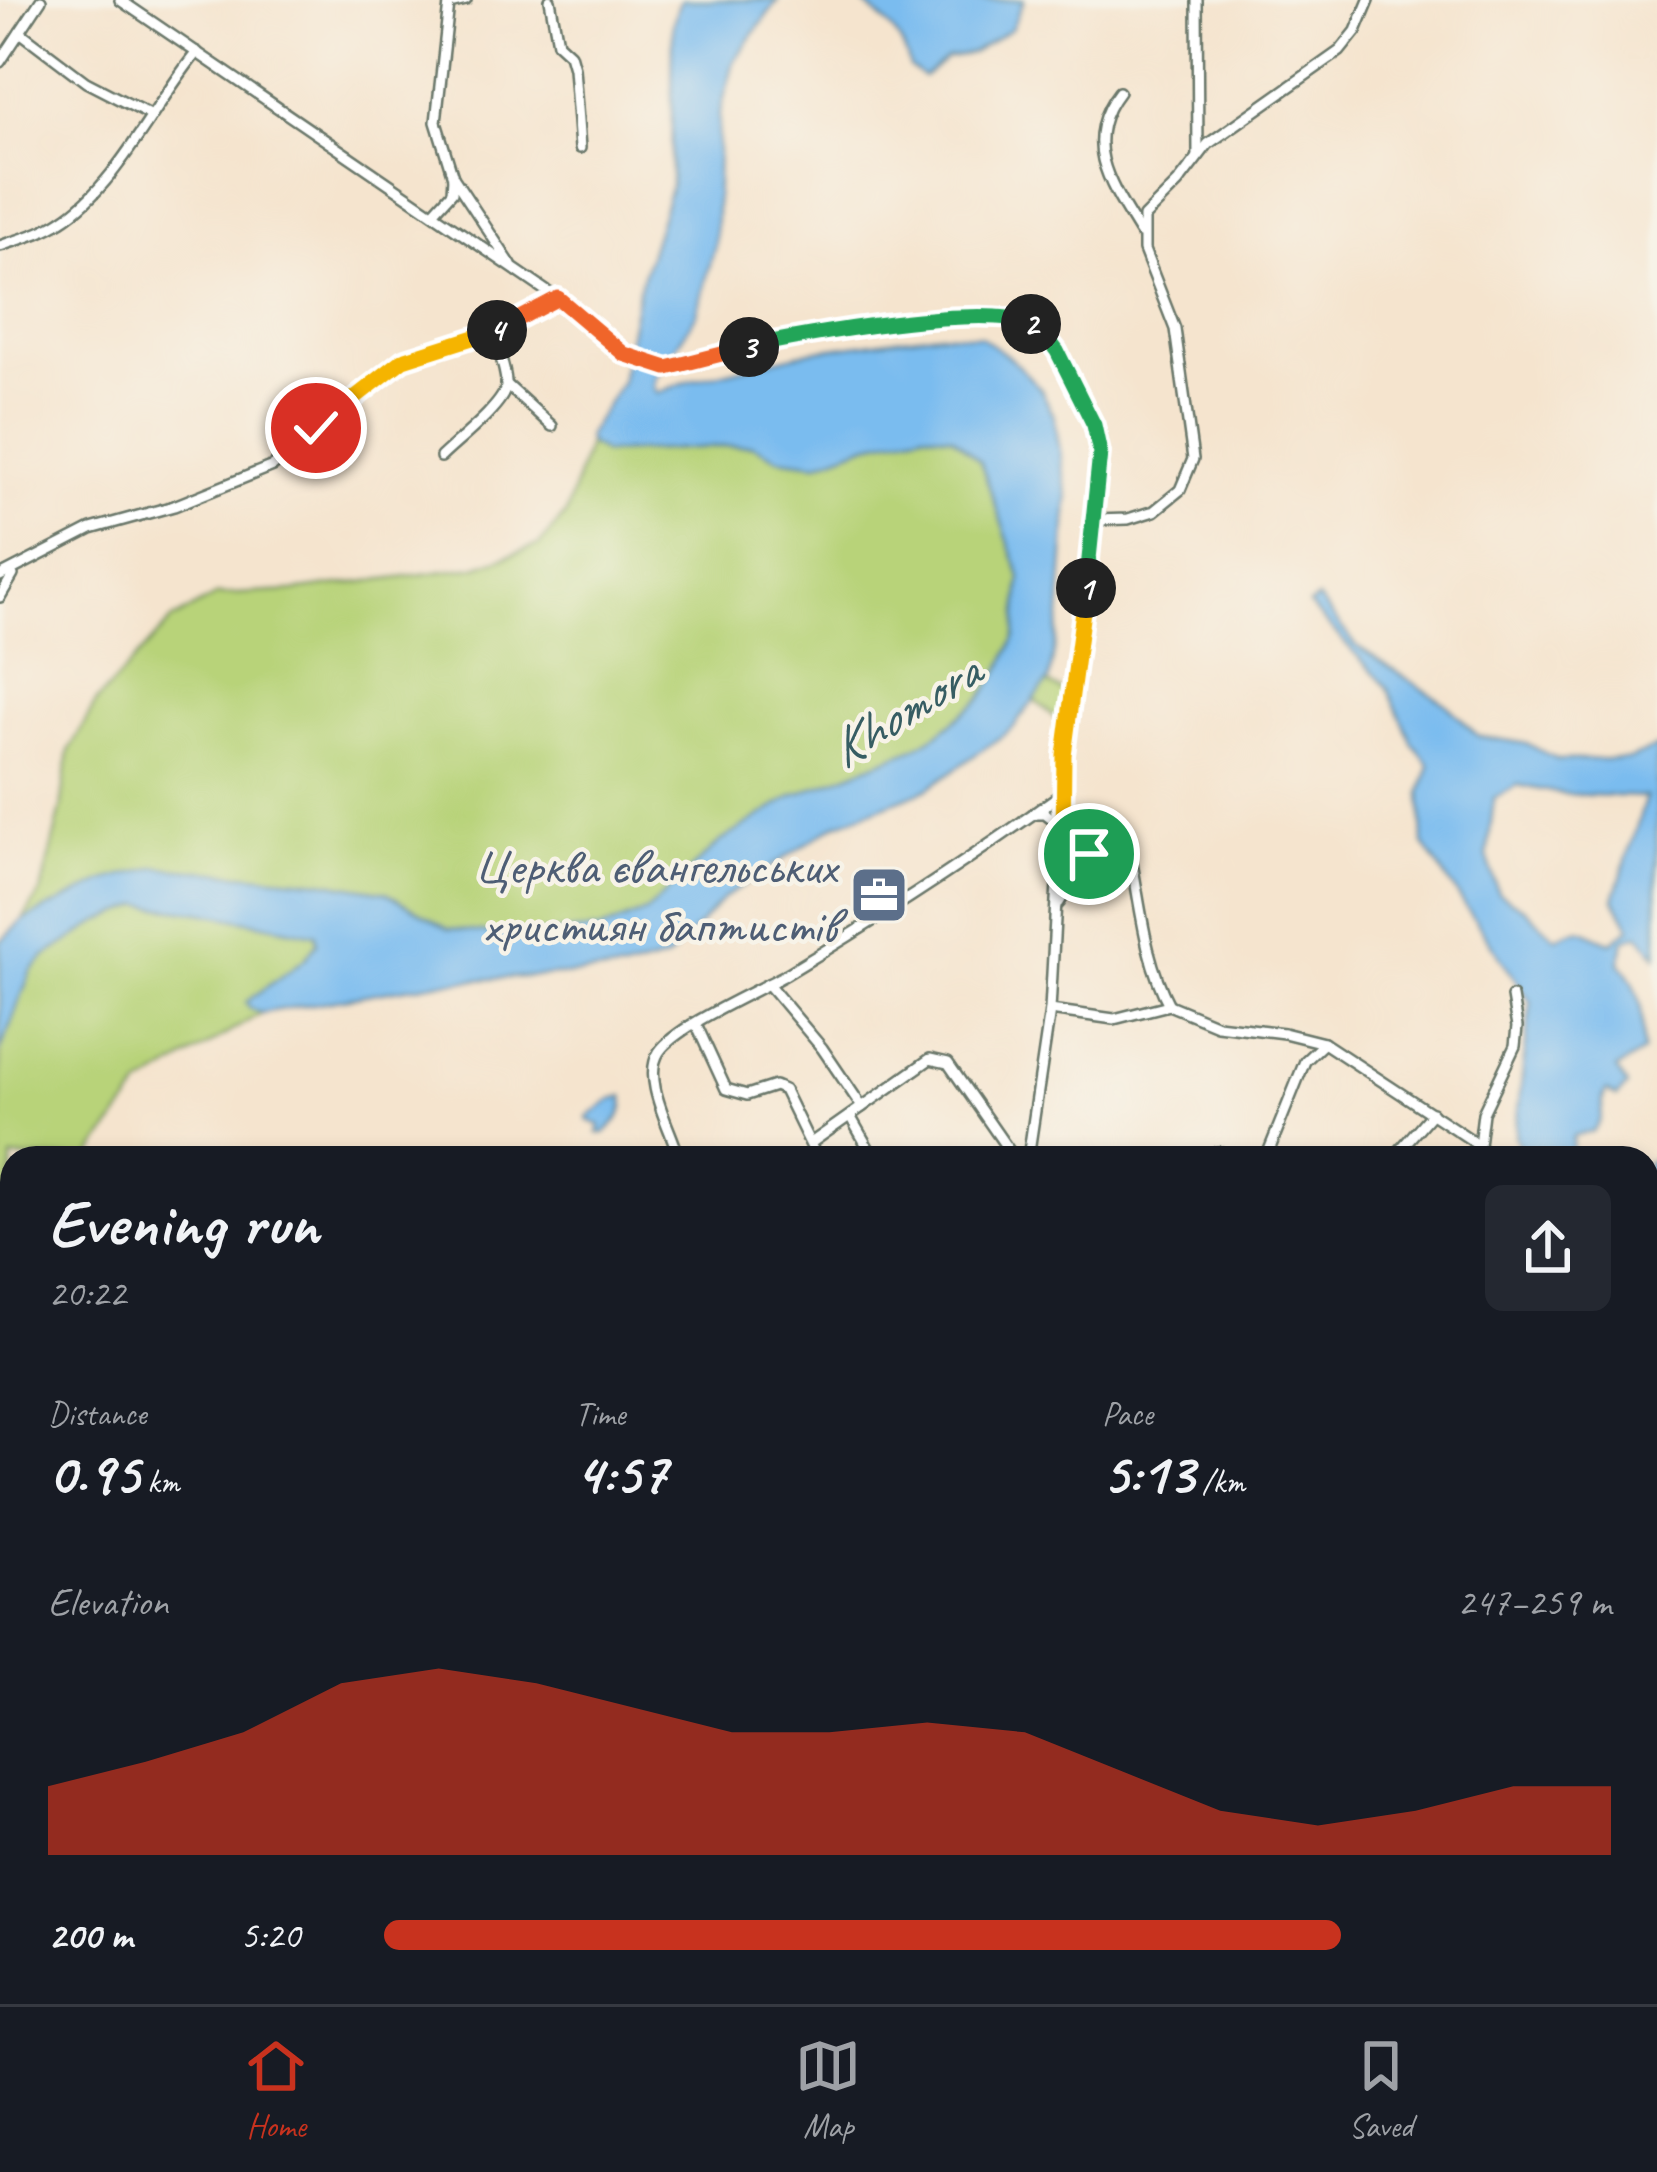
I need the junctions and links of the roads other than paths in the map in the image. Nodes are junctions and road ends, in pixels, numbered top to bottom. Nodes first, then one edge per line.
1 (41, 0) edge
2 (120, 0) edge
3 (466, 0) edge
4 (550, 0) edge
5 (1197, 0) edge
6 (1370, 0) edge
7 (448, 2) edge
8 (20, 32) junction
9 (197, 52) junction
10 (0, 62) edge
11 (1119, 92) dead end
12 (150, 115) junction
13 (1203, 143) junction
14 (580, 148) dead end
15 (453, 177) junction
16 (1150, 207) junction
17 (1126, 210) junction
18 (433, 213) junction
19 (1142, 236) junction
20 (0, 246) edge
21 (534, 283) junction
22 (558, 298) junction
23 (498, 330) junction
24 (506, 384) junction
25 (552, 426) dead end
26 (441, 458) dead end
27 (1095, 520) junction
28 (16, 570) junction
29 (0, 576) edge
30 (0, 597) edge
31 (1064, 792) junction
32 (1034, 813) junction
33 (1063, 827) junction
34 (1063, 841) junction
35 (1089, 850) junction
36 (1057, 907) junction
37 (768, 984) junction
38 (1512, 997) dead end
39 (1169, 1005) junction
40 (1050, 1010) junction
41 (696, 1024) junction
42 (1305, 1037) junction
43 (1324, 1043) junction
44 (1307, 1058) junction
45 (862, 1107) junction
46 (1432, 1113) junction
47 (1483, 1113) junction
48 (850, 1116) junction
49 (1460, 1133) junction
50 (811, 1143) junction
51 (1480, 1145) joint
52 (675, 1146) edge
53 (812, 1146) edge
54 (867, 1146) edge
55 (1010, 1146) edge
56 (1020, 1146) edge
57 (1271, 1146) edge
58 (1404, 1146) edge

1 - 8 street
2 - 9 street
3 - 7 street
4 - 14 street
5 - 13 street
6 - 13 street
7 - 15 street
8 - 10 street
8 - 12 street
9 - 12 street
9 - 18 street
11 - 17 street
12 - 20 street
13 - 16 street
15 - 18 street
15 - 21 street
16 - 17 street
16 - 19 street
17 - 19 street
18 - 21 street
19 - 27 street
21 - 22 street
22 - 23 street
22 - 27 street
23 - 24 street
23 - 28 street
24 - 25 street
24 - 26 street
27 - 31 street
28 - 29 street
28 - 30 street
31 - 32 street
31 - 33 street
32 - 33 street
32 - 37 street
33 - 34 street
34 - 35 street
34 - 36 street
35 - 36 street
35 - 39 street
36 - 40 street
37 - 41 street
37 - 45 street
38 - 47 street
39 - 40 street
39 - 42 street
40 - 56 street
41 - 50 street
41 - 52 street
42 - 43 street
42 - 44 street
43 - 44 street
43 - 46 street
44 - 57 street
45 - 48 street
45 - 55 street
46 - 49 street
46 - 58 street
47 - 49 street
47 - 51 street
48 - 50 street
48 - 54 street
49 - 51 street
50 - 53 street

